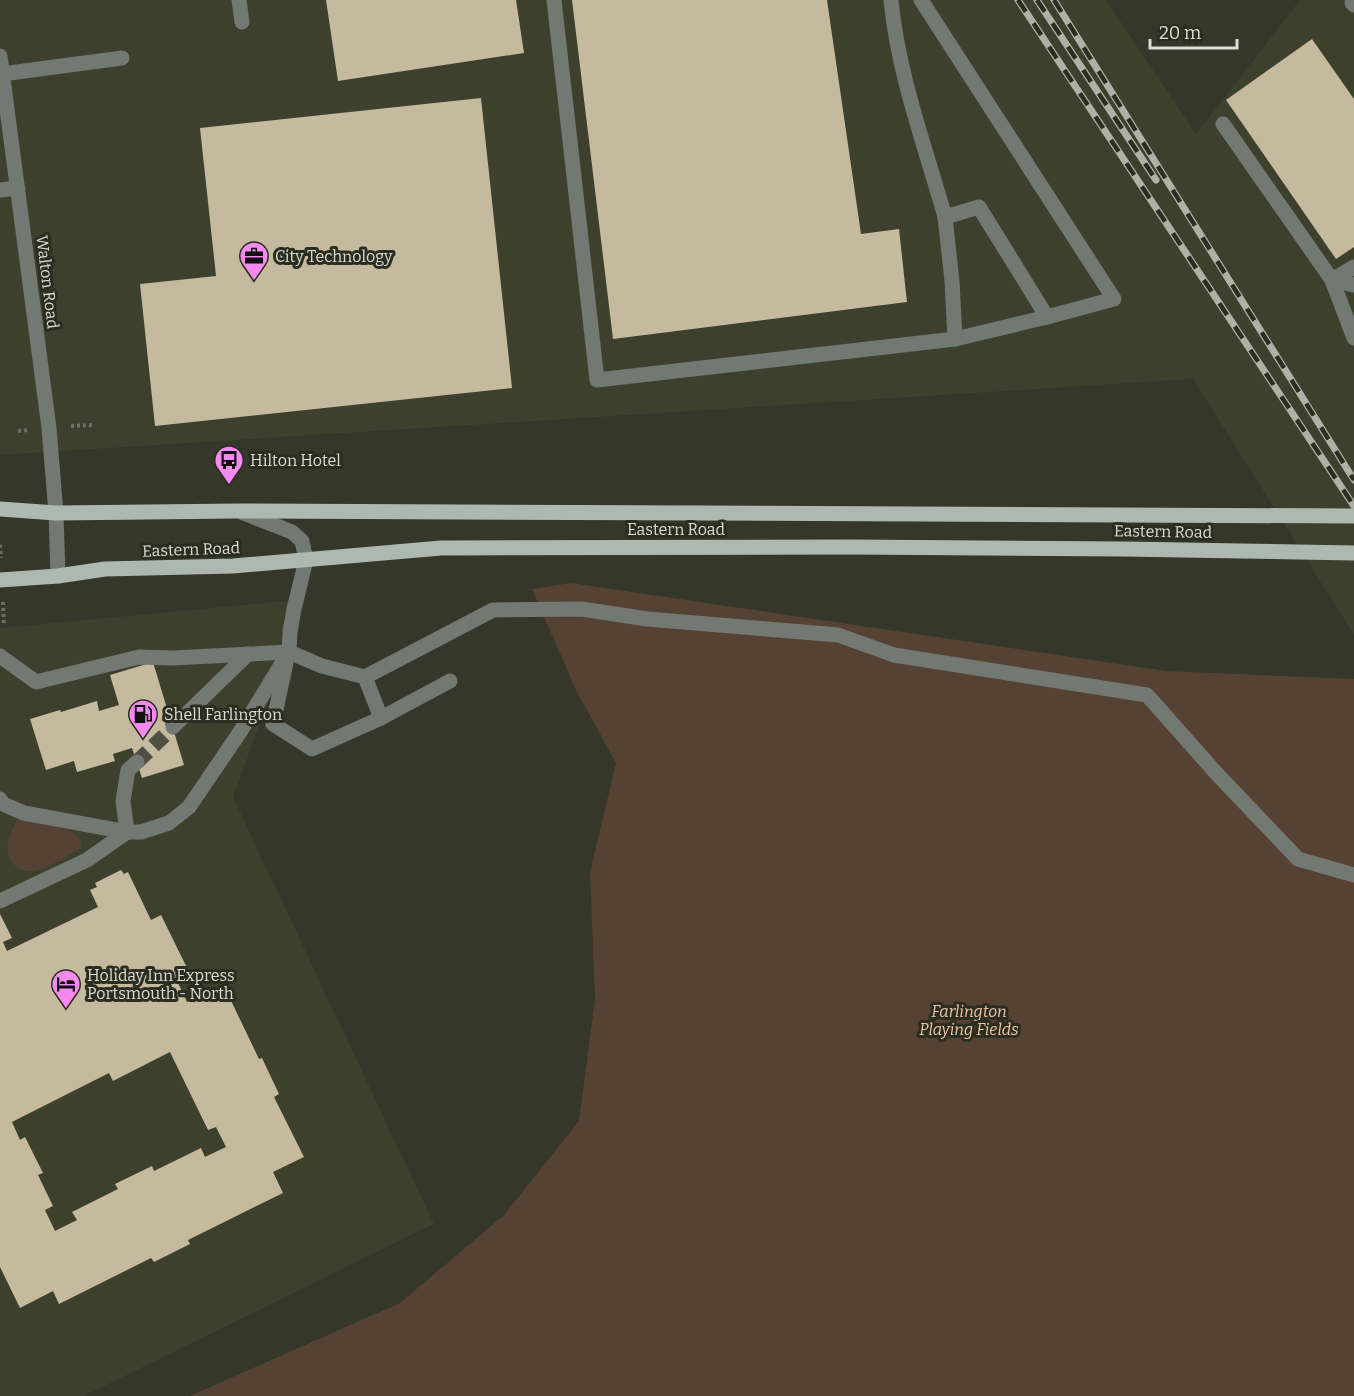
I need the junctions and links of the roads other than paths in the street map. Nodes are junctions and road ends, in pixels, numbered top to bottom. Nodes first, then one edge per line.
1 (239, 0) edge
2 (554, 0) edge
3 (891, 0) edge
4 (921, 0) edge
5 (242, 22) dead end
6 (0, 56) edge
7 (122, 58) dead end
8 (2, 74) junction
9 (1223, 124) dead end
10 (18, 188) junction
11 (0, 190) edge
12 (945, 217) junction
13 (1354, 267) edge
14 (1332, 280) junction
15 (1354, 285) edge
16 (1047, 317) junction
17 (1354, 338) edge
18 (955, 339) junction
19 (0, 509) edge
20 (238, 511) junction
21 (56, 513) junction
22 (1354, 516) edge
23 (1348, 553) edge
24 (306, 560) junction
25 (58, 576) junction
26 (0, 580) edge
27 (289, 652) junction
28 (248, 654) junction
29 (0, 656) edge
30 (365, 677) junction
31 (450, 681) dead end
32 (381, 718) junction
33 (173, 727) tunnel mouth
34 (136, 762) tunnel mouth
35 (1, 804) edge
36 (126, 832) junction
37 (1354, 874) edge
38 (0, 901) edge

1 - 5 street
2 - 18 street
3 - 12 street
4 - 16 street
6 - 8 street, Walton Road
7 - 8 street
8 - 10 street, Walton Road
9 - 14 street
10 - 11 street
10 - 21 street, Walton Road
12 - 16 street
12 - 18 street
13 - 14 street
14 - 15 street
14 - 17 street
16 - 18 street
19 - 21 main road, Eastern Road
20 - 21 main road, Eastern Road
20 - 22 main road, Eastern Road
20 - 24 street
21 - 25 street, Walton Road
23 - 24 main road, Eastern Road
24 - 25 main road, Eastern Road
24 - 27 street
25 - 26 main road, Eastern Road
27 - 28 street
27 - 30 street
27 - 32 street
27 - 36 street
28 - 29 street
28 - 33 street
30 - 32 street
30 - 37 street
31 - 32 street
34 - 36 street
35 - 36 street
36 - 38 street

